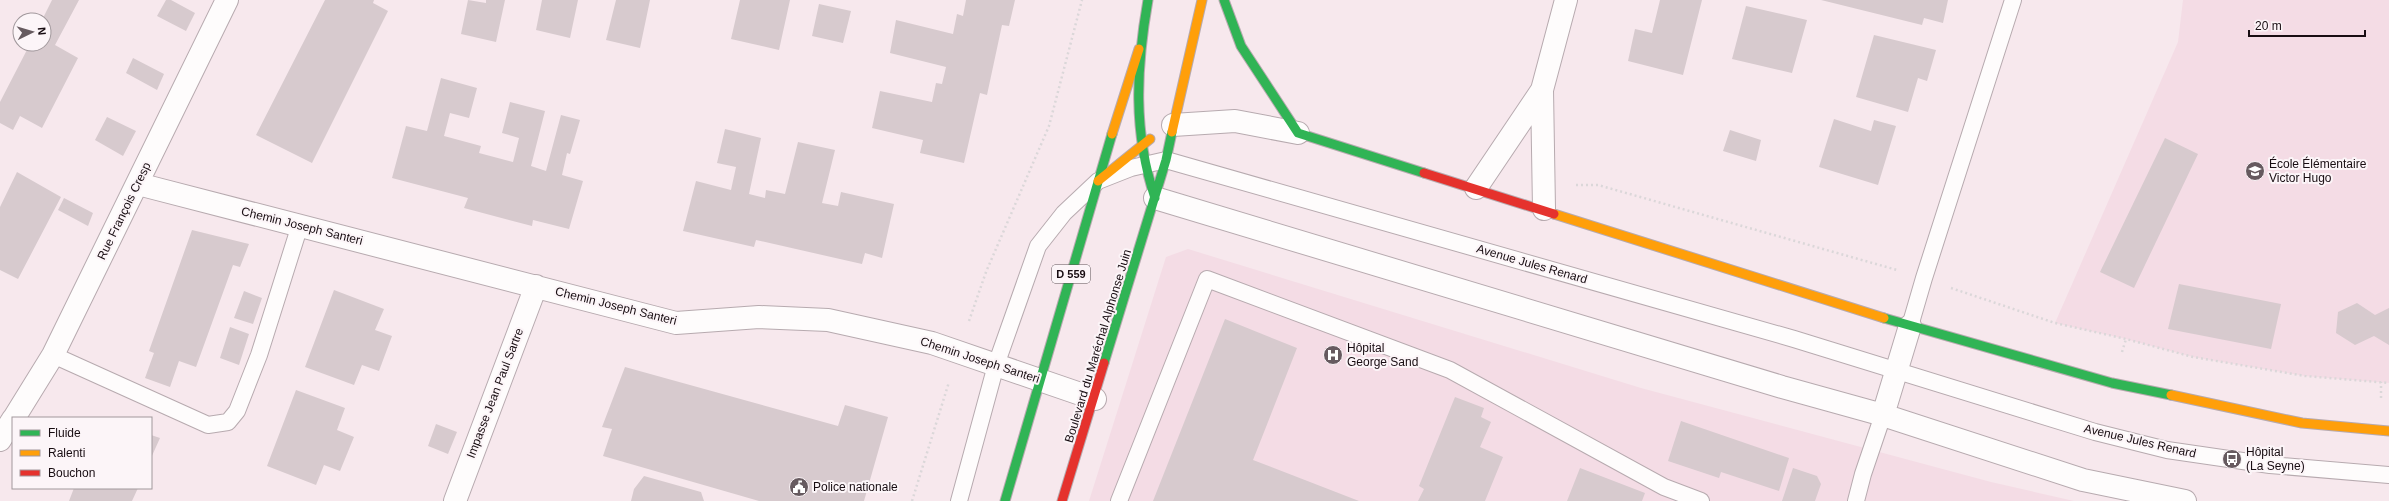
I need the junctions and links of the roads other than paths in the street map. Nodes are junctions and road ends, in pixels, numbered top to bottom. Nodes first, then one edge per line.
1 (227, 0) edge
2 (1148, 0) edge
3 (1202, 0) edge
4 (1224, 0) edge
5 (1566, 0) edge
6 (2013, 0) edge
7 (1139, 49) junction
8 (1542, 90) junction
9 (1138, 114) joint
10 (1173, 125) junction
11 (1298, 133) junction
12 (1146, 142) junction
13 (1166, 160) junction
14 (1144, 164) junction
15 (1098, 181) junction
16 (138, 184) junction
17 (1476, 188) junction
18 (1155, 198) junction
19 (1544, 209) junction
20 (300, 226) junction
21 (536, 286) junction
22 (1910, 326) junction
23 (53, 355) junction
24 (996, 365) junction
25 (1898, 371) junction
26 (1041, 381) junction
27 (1095, 399) junction
28 (1883, 415) junction
29 (14, 417) edge
30 (12, 421) edge
31 (2389, 431) edge
32 (0, 440) edge
33 (2389, 475) edge
34 (455, 501) edge
35 (959, 501) edge
36 (1006, 501) edge
37 (1062, 501) edge
38 (1119, 501) edge
39 (1701, 501) edge
40 (1856, 501) edge
41 (2185, 501) edge

1 - 16 street, Rue François Cresp
2 - 7 main road
3 - 10 main road, Boulevard du Maréchal Alphonse Juin
4 - 11 main road
5 - 8 street
6 - 22 lane
7 - 9 main road
7 - 15 main road, D 559
8 - 17 street
8 - 19 street
9 - 12 lane
10 - 11 street
10 - 12 main road
10 - 13 main road, Boulevard du Maréchal Alphonse Juin
11 - 17 main road
12 - 13 lane
12 - 14 main road
12 - 15 main road
13 - 14 lane
13 - 18 main road, Boulevard du Maréchal Alphonse Juin
13 - 25 lane, Avenue Jules Renard
14 - 15 lane
14 - 18 main road
15 - 24 lane
15 - 26 main road, D 559
16 - 20 street, Chemin Joseph Santeri
16 - 23 street, Rue François Cresp
17 - 19 main road
18 - 27 main road, Boulevard du Maréchal Alphonse Juin
18 - 28 street
19 - 22 main road
20 - 21 street, Chemin Joseph Santeri
20 - 23 lane
21 - 24 street, Chemin Joseph Santeri
21 - 34 street, Impasse Jean Paul Sartre
22 - 25 street
22 - 31 main road
23 - 29 street, Rue François Cresp
24 - 26 street, Chemin Joseph Santeri
24 - 35 lane
25 - 28 street
25 - 33 lane, Avenue Jules Renard
26 - 27 street, Chemin Joseph Santeri
26 - 36 main road, D 559
27 - 37 main road, Boulevard du Maréchal Alphonse Juin
28 - 40 lane
28 - 41 street
30 - 32 street, Rue François Cresp
38 - 39 lane

